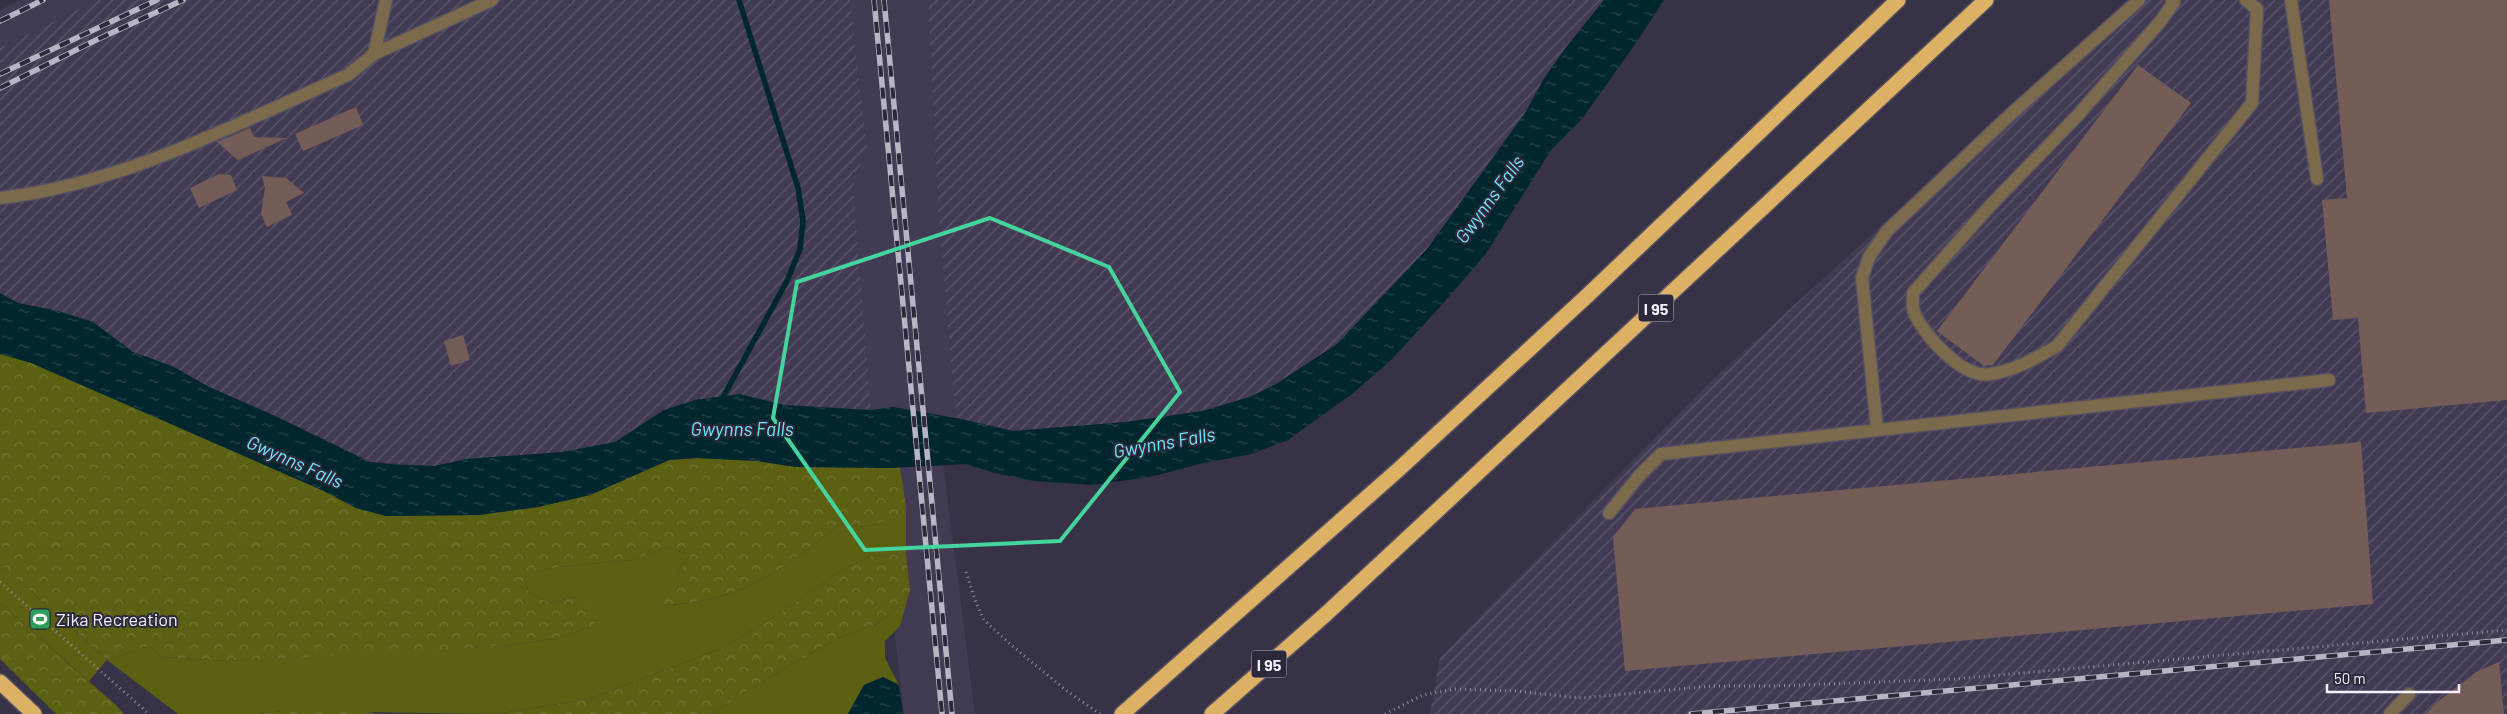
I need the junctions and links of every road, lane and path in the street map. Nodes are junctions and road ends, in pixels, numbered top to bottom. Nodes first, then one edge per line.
1 (386, 0) edge
2 (492, 0) edge
3 (1898, 0) edge
4 (1986, 0) edge
5 (2140, 0) edge
6 (2172, 0) edge
7 (2246, 0) edge
8 (2291, 0) edge
9 (374, 54) junction
10 (2317, 179) dead end
11 (0, 198) edge
12 (2329, 380) dead end
13 (1878, 429) junction
14 (1609, 513) dead end
15 (966, 572) dead end
16 (0, 582) edge
17 (2507, 630) edge
18 (0, 682) edge
19 (2409, 694) dead end
20 (1134, 704) junction
21 (34, 714) edge
22 (149, 714) edge
23 (1100, 714) edge
24 (1113, 714) edge
25 (1122, 714) edge
26 (1212, 714) edge
27 (1385, 714) edge
28 (2390, 714) edge

1 - 9 lane
2 - 9 lane
3 - 20 highway
4 - 26 highway, I 95
5 - 13 lane
6 - 7 lane
8 - 10 lane
9 - 11 lane
12 - 13 lane
13 - 14 lane
15 - 23 path
16 - 22 path
17 - 27 path
18 - 21 highway
19 - 28 lane
20 - 24 highway
20 - 25 highway

